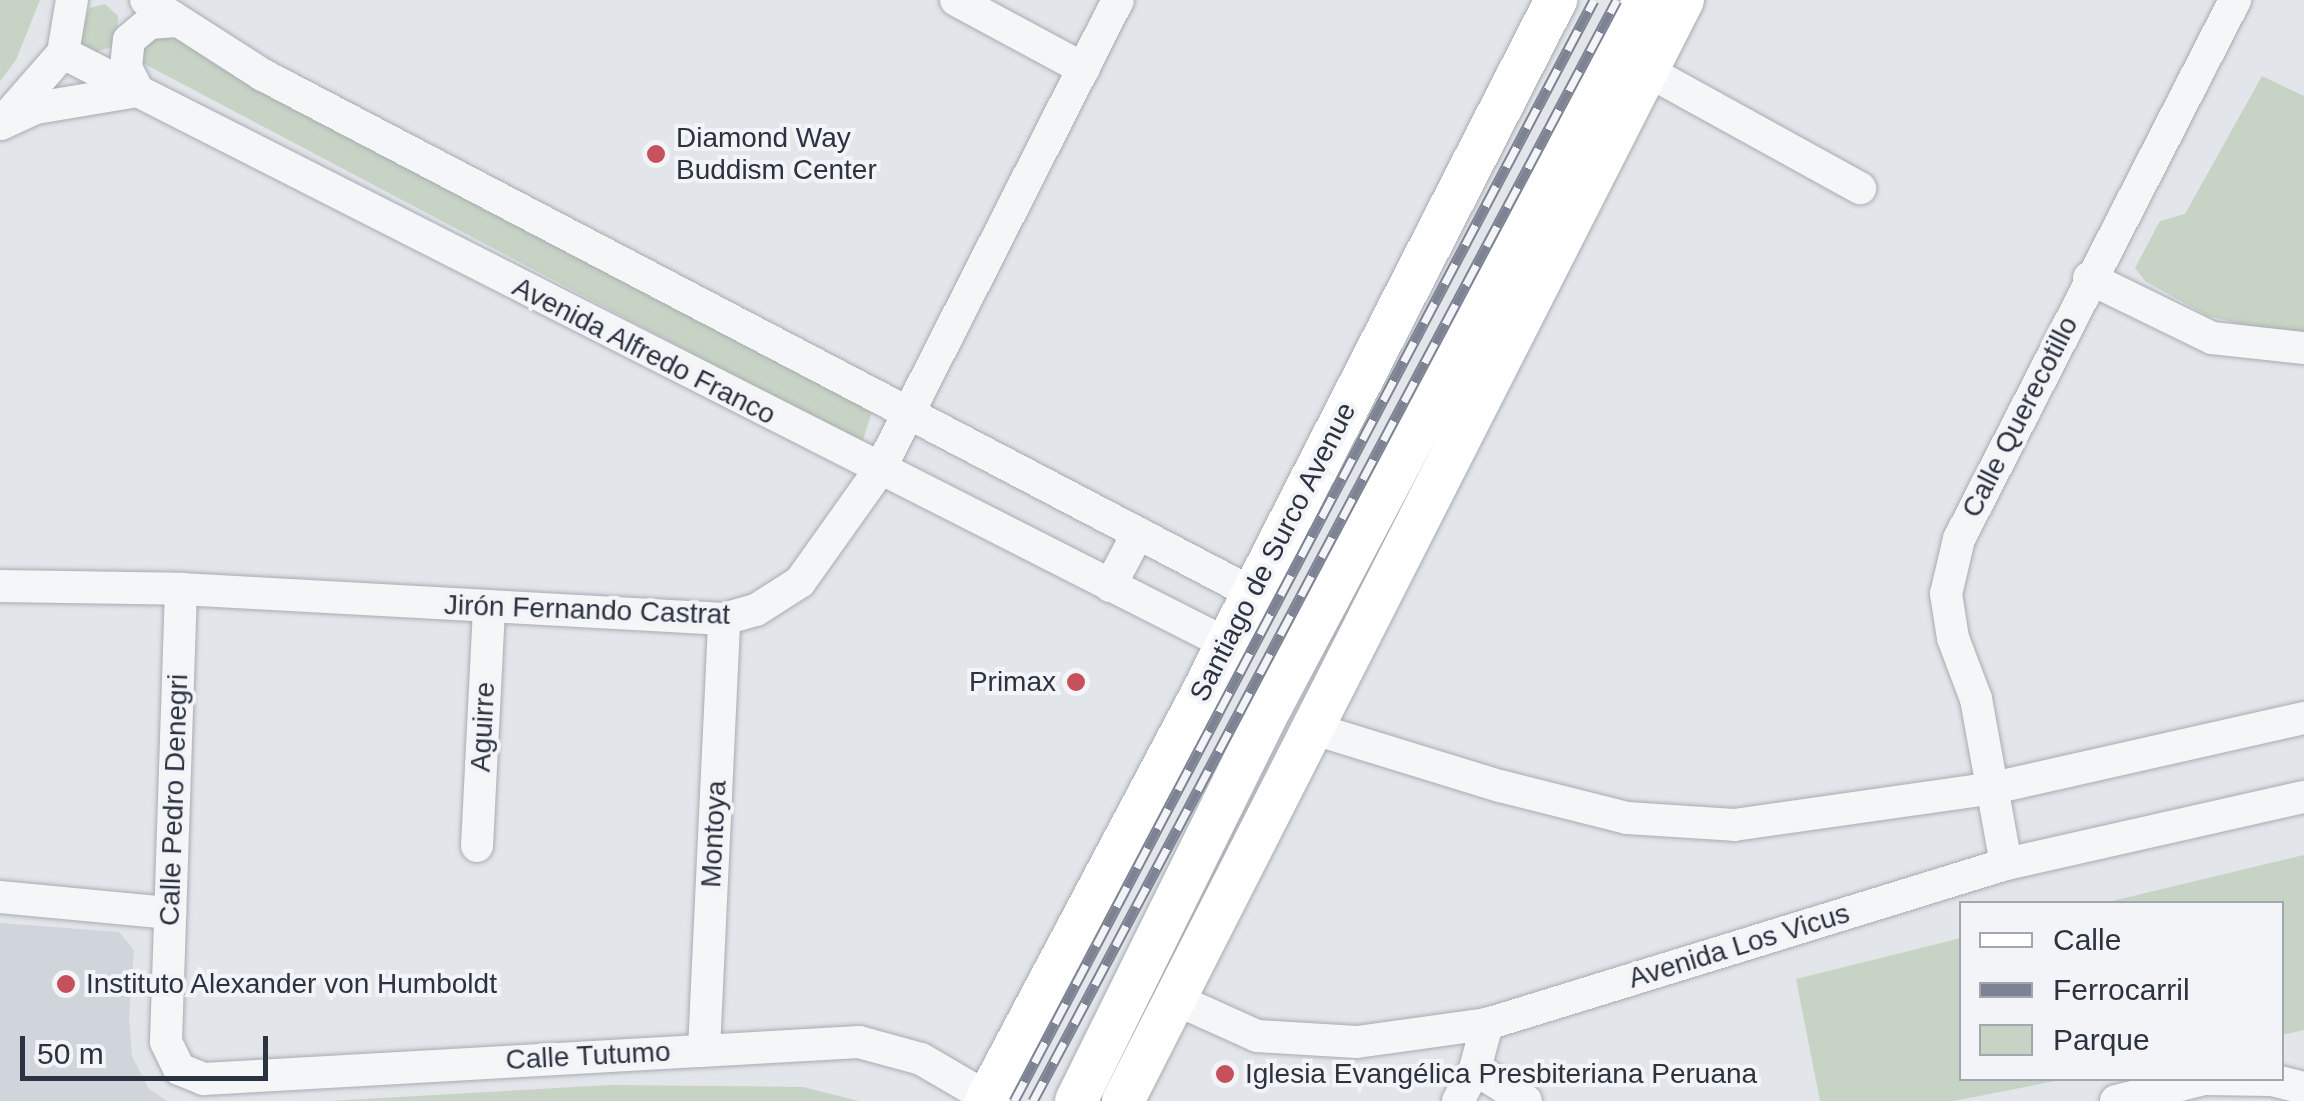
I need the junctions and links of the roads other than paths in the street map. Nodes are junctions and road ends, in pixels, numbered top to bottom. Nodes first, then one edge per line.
1 (72, 0) edge
2 (146, 0) edge
3 (956, 0) edge
4 (1118, 0) edge
5 (1556, 0) edge
6 (1614, 0) edge
7 (1645, 0) edge
8 (1683, 0) edge
9 (2235, 0) edge
10 (178, 21) junction
11 (64, 53) junction
12 (1631, 61) junction
13 (1084, 69) junction
14 (138, 91) junction
15 (0, 124) edge
16 (1860, 188) dead end
17 (2089, 278) junction
18 (2304, 348) edge
19 (910, 414) junction
20 (879, 470) junction
21 (1138, 533) junction
22 (0, 586) edge
23 (1110, 586) junction
24 (181, 589) junction
25 (1252, 593) junction
26 (489, 609) junction
27 (724, 620) junction
28 (1227, 644) junction
29 (2304, 718) edge
30 (1311, 728) junction
31 (1993, 788) junction
32 (2304, 796) edge
33 (477, 846) dead end
34 (2006, 864) junction
35 (0, 896) edge
36 (170, 913) junction
37 (1174, 999) junction
38 (1487, 1024) junction
39 (704, 1049) junction
40 (178, 1069) joint
41 (1475, 1069) junction
42 (2196, 1081) edge
43 (2276, 1081) edge
44 (2304, 1088) edge
45 (987, 1099) edge
46 (1076, 1101) edge
47 (1123, 1101) edge
48 (1458, 1101) edge
49 (1526, 1101) edge
50 (2116, 1101) edge

1 - 11 street
2 - 10 street
3 - 13 street
4 - 13 street, Jirón Fernando Castrat
5 - 25 main road, Santiago de Surco Avenue
6 - 12 main road
7 - 12 main road
8 - 12 main road
9 - 17 street, Calle Querecotillo
10 - 14 street
10 - 19 street
11 - 14 street, Avenida Alfredo Franco
11 - 15 street
12 - 16 street
12 - 30 main road
12 - 46 main road
13 - 19 street, Jirón Fernando Castrat
14 - 15 street
14 - 20 street, Avenida Alfredo Franco
17 - 18 street
17 - 31 street, Calle Querecotillo
19 - 20 street, Jirón Fernando Castrat
19 - 21 street
20 - 23 street, Avenida Alfredo Franco
20 - 27 street, Jirón Fernando Castrat
21 - 23 street
21 - 25 street
22 - 24 street, Jirón Fernando Castrat
23 - 28 street, Avenida Alfredo Franco
24 - 26 street, Jirón Fernando Castrat
24 - 36 street, Calle Pedro Denegri
25 - 28 main road, Santiago de Surco Avenue
26 - 27 street, Jirón Fernando Castrat
26 - 33 street, Aguirre
27 - 39 street, Montoya
28 - 45 main road, Santiago de Surco Avenue
29 - 31 street
30 - 31 street
30 - 37 main road
31 - 34 street, Calle Querecotillo
32 - 34 street, Avenida Los Vicus
34 - 38 street, Avenida Los Vicus
35 - 36 street
36 - 40 street, Calle Pedro Denegri
37 - 38 street, Avenida Los Vicus
37 - 47 main road
38 - 41 street
39 - 40 street, Calle Tutumo
39 - 45 street, Calle Tutumo
41 - 48 street
41 - 49 street
42 - 50 street
43 - 44 street

